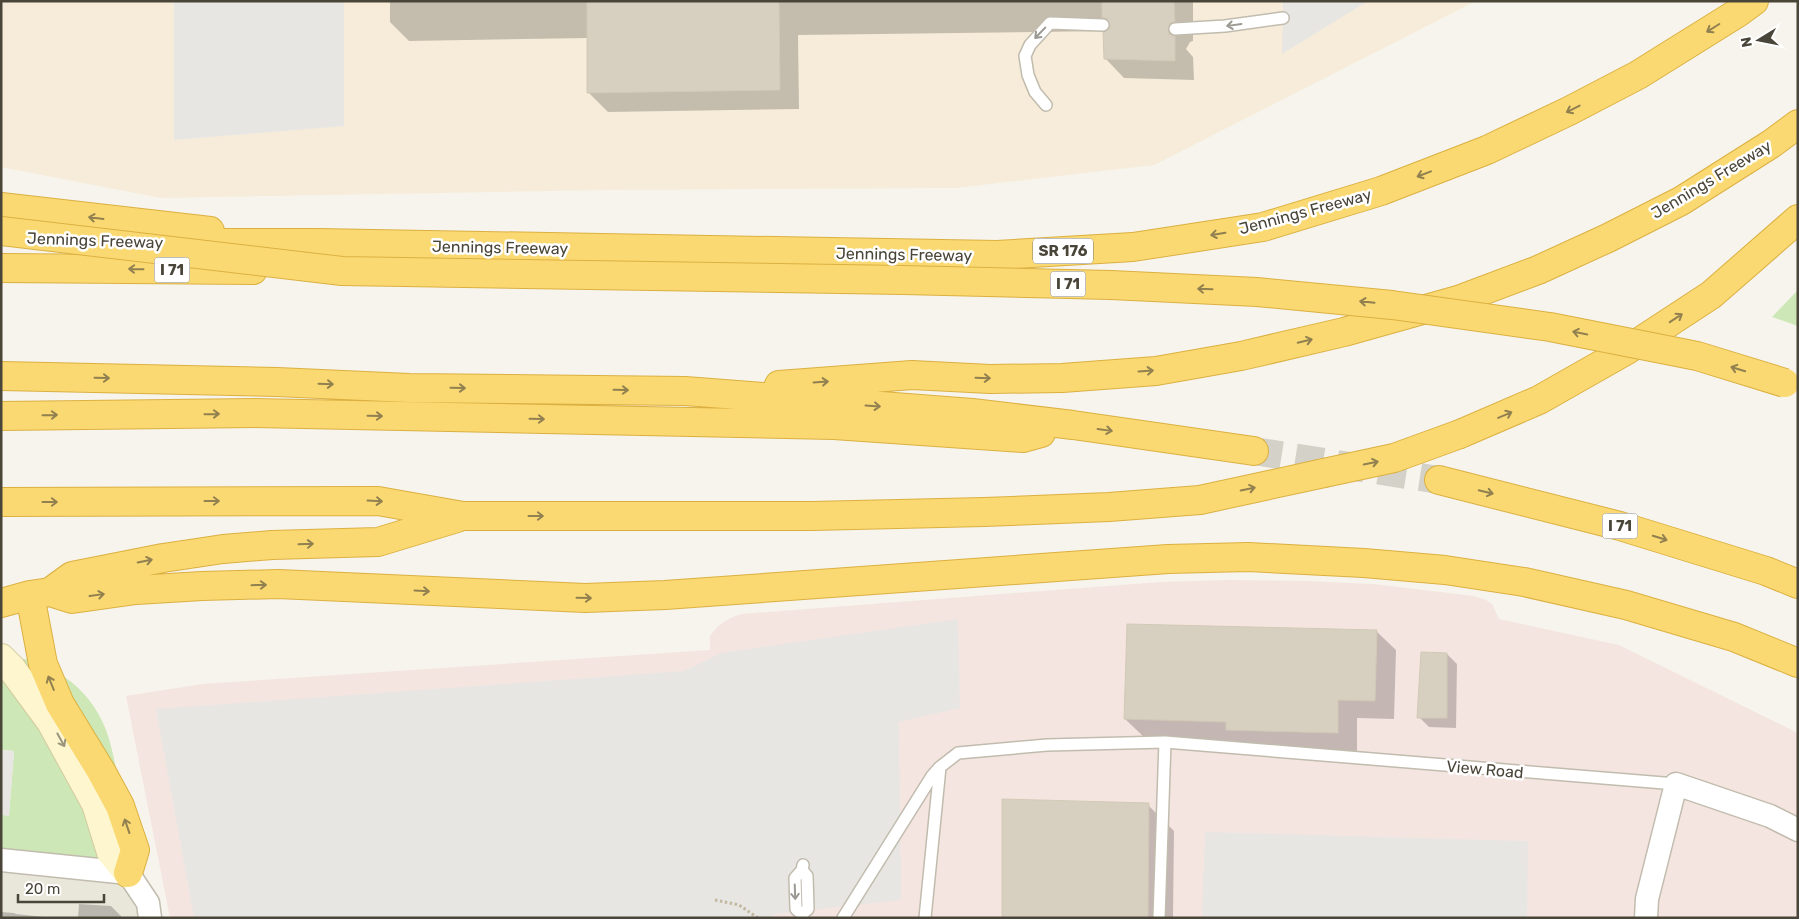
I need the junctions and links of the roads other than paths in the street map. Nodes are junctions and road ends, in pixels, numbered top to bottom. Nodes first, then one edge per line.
1 (1754, 1) edge
2 (1283, 18) dead end
3 (1102, 25) dead end
4 (1175, 29) dead end
5 (1046, 105) dead end
6 (1798, 124) edge
7 (1, 207) edge
8 (1798, 219) edge
9 (1, 231) edge
10 (1, 237) edge
11 (318, 244) junction
12 (1, 268) edge
13 (342, 271) junction
14 (1, 376) edge
15 (1791, 385) edge
16 (685, 391) junction
17 (1, 416) edge
18 (1073, 425) junction
19 (1254, 451) tunnel mouth
20 (1439, 480) tunnel mouth
21 (1, 502) edge
22 (463, 516) junction
23 (1798, 584) edge
24 (40, 594) junction
25 (1, 603) edge
26 (1, 658) edge
27 (1798, 663) edge
28 (1165, 742) junction
29 (940, 767) junction
30 (1676, 784) junction
31 (1798, 830) edge
32 (1, 860) edge
33 (802, 868) dead end
34 (128, 873) junction
35 (803, 916) edge
36 (150, 918) edge
37 (843, 918) edge
38 (925, 918) edge
39 (1159, 918) edge
40 (1646, 918) edge

1 -> 11 highway, Jennings Freeway / SR 176
2 -> 4 lane
3 -> 5 lane
16 -> 6 highway, Jennings Freeway
11 -> 7 highway
22 -> 8 highway, bridge
9 - 13 highway, bridge
10 - 11 highway, Jennings Freeway / SR 176
13 -> 12 highway, I 71, bridge
15 -> 13 highway, I 71, bridge
14 -> 16 highway
16 -> 18 highway
17 -> 18 highway
18 -> 19 highway
20 -> 23 highway, I 71
21 -> 22 highway
24 -> 22 highway
24 - 25 highway
24 -> 27 highway
34 -> 24 highway
26 -> 34 street
28 - 29 lane, View Road
28 - 30 lane, View Road
28 - 39 lane
29 - 37 lane, View Road
29 - 38 lane
30 - 31 street, View Road
30 - 40 street
32 - 34 street
33 - 35 lane
34 - 36 street

